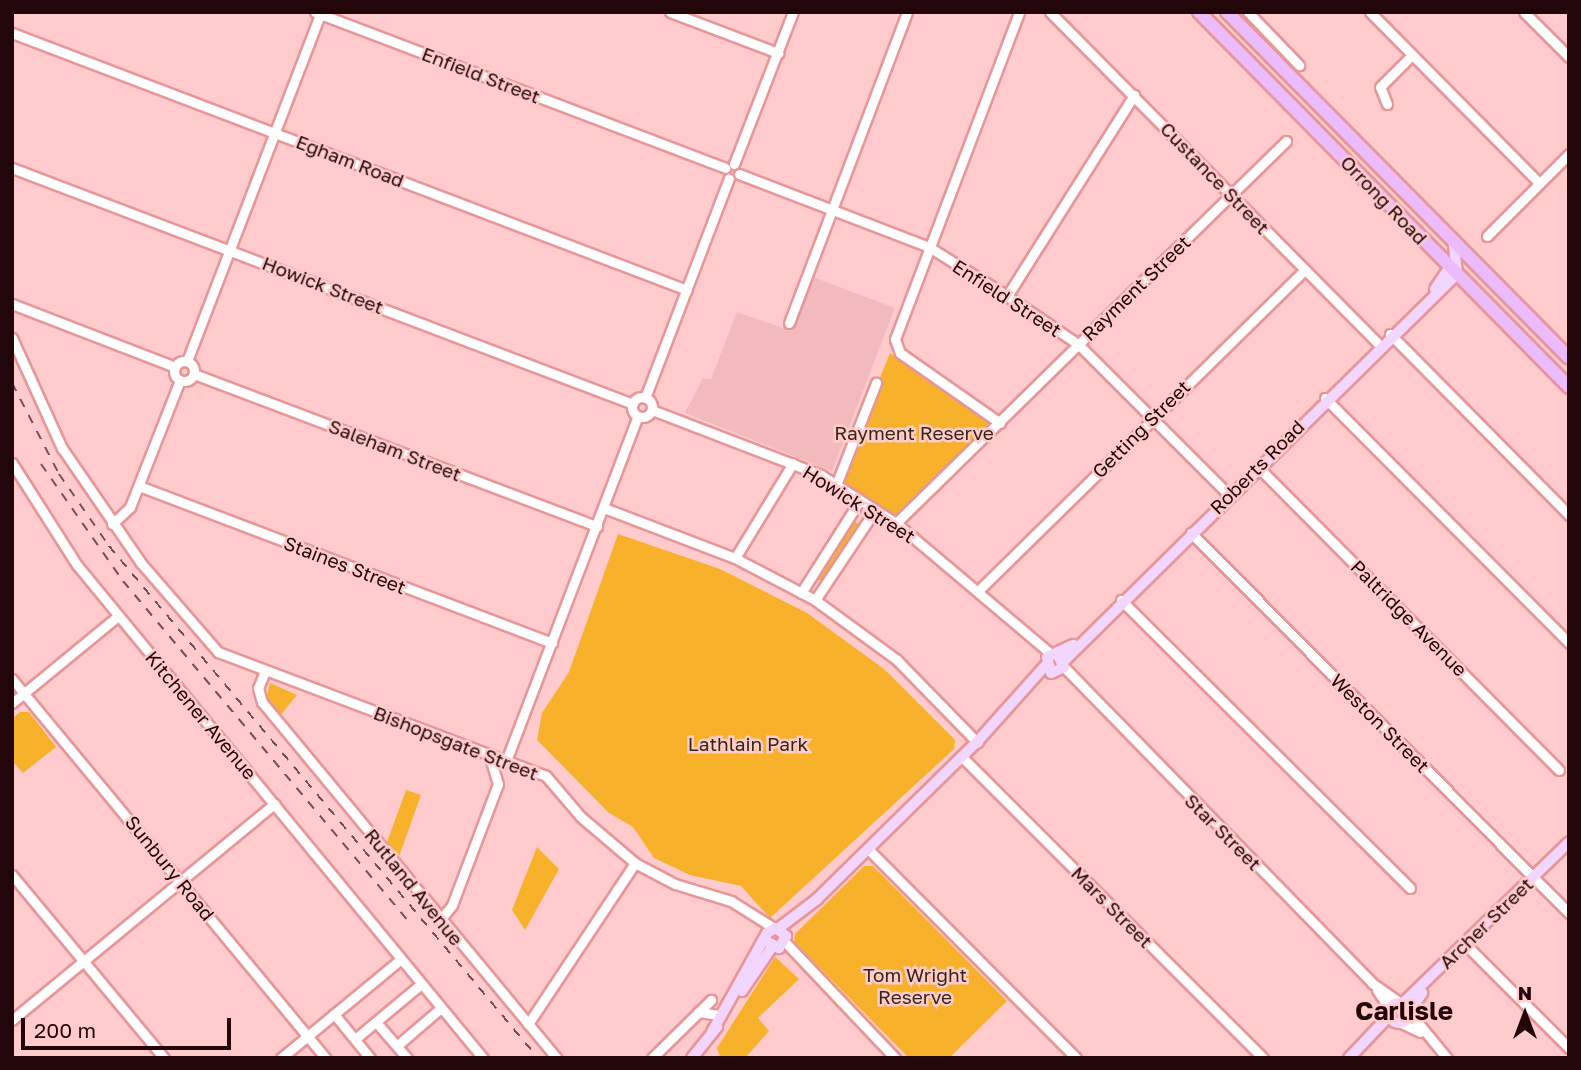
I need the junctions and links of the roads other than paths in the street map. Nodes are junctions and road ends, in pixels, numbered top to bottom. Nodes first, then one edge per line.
1 (670, 12) edge
2 (793, 12) edge
3 (907, 12) edge
4 (1019, 12) edge
5 (1050, 12) edge
6 (1199, 12) edge
7 (1227, 12) edge
8 (1248, 12) edge
9 (1370, 12) edge
10 (1524, 12) edge
11 (318, 13) edge
12 (12, 33) edge
13 (778, 53) junction
14 (1412, 55) junction
15 (1569, 57) edge
16 (1299, 65) dead end
17 (1134, 94) junction
18 (1387, 104) dead end
19 (275, 132) junction
20 (1286, 141) dead end
21 (1569, 154) edge
22 (734, 164) junction
23 (12, 168) edge
24 (724, 168) junction
25 (739, 174) junction
26 (729, 178) junction
27 (1539, 183) junction
28 (1231, 194) junction
29 (834, 210) junction
30 (1487, 236) dead end
31 (1453, 240) junction
32 (929, 247) junction
33 (230, 250) junction
34 (1305, 270) junction
35 (1453, 270) junction
36 (687, 290) junction
37 (1006, 296) junction
38 (12, 304) edge
39 (789, 323) dead end
40 (1390, 334) junction
41 (12, 338) edge
42 (1078, 344) junction
43 (1379, 345) junction
44 (1569, 357) edge
45 (187, 361) junction
46 (175, 367) junction
47 (194, 374) junction
48 (180, 380) junction
49 (876, 383) dead end
50 (1569, 387) edge
51 (645, 398) junction
52 (1325, 398) junction
53 (634, 404) junction
54 (652, 410) junction
55 (638, 416) junction
56 (1151, 419) junction
57 (1000, 423) junction
58 (12, 463) edge
59 (793, 463) junction
60 (1258, 467) junction
61 (836, 485) junction
62 (139, 486) junction
63 (1228, 494) junction
64 (860, 500) junction
65 (604, 508) junction
66 (875, 510) junction
67 (1569, 515) edge
68 (849, 517) junction
69 (896, 523) junction
70 (112, 524) junction
71 (597, 526) junction
72 (863, 528) junction
73 (1191, 533) junction
74 (735, 558) junction
75 (814, 574) junction
76 (827, 582) junction
77 (979, 590) junction
78 (801, 593) junction
79 (816, 600) junction
80 (1121, 600) junction
81 (118, 616) junction
82 (552, 643) junction
83 (1569, 643) edge
84 (1055, 664) junction
85 (255, 667) junction
86 (265, 671) junction
87 (12, 679) edge
88 (23, 693) junction
89 (12, 703) edge
90 (272, 715) junction
91 (977, 742) junction
92 (489, 755) junction
93 (962, 757) junction
94 (506, 761) junction
95 (1559, 770) dead end
96 (274, 804) junction
97 (1569, 842) edge
98 (869, 849) junction
99 (1569, 849) edge
100 (635, 863) junction
101 (12, 875) edge
102 (1534, 879) junction
103 (180, 881) junction
104 (1410, 888) dead end
105 (1569, 913) edge
106 (440, 920) junction
107 (778, 940) junction
108 (1468, 947) junction
109 (84, 960) junction
110 (400, 960) junction
111 (1372, 983) junction
112 (421, 985) junction
113 (711, 1000) dead end
114 (1406, 1007) junction
115 (441, 1008) junction
116 (698, 1012) junction
117 (334, 1014) junction
118 (720, 1015) junction
119 (1395, 1017) junction
120 (12, 1020) edge
121 (376, 1022) junction
122 (528, 1024) junction
123 (712, 1032) junction
124 (1424, 1035) junction
125 (308, 1036) junction
126 (355, 1039) junction
127 (400, 1043) junction
128 (1569, 1048) edge
129 (164, 1058) edge
130 (281, 1058) edge
131 (326, 1058) edge
132 (370, 1058) edge
133 (407, 1058) edge
134 (483, 1058) edge
135 (556, 1058) edge
136 (653, 1058) edge
137 (692, 1058) edge
138 (895, 1058) edge
139 (1076, 1058) edge
140 (1263, 1058) edge
141 (1349, 1058) edge
142 (1356, 1058) edge
143 (1447, 1058) edge

1 - 13 street
2 - 13 street
3 - 29 street
4 - 32 street
5 - 17 street, Custance Street
6 - 35 highway, Orrong Road
7 - 31 highway, Orrong Road
8 - 16 street
9 - 14 street
10 - 15 street
11 - 19 street
11 - 24 street, Enfield Street
12 - 19 street, Egham Road
13 - 22 street
14 - 18 street
14 - 27 street
17 - 28 street, Custance Street
17 - 37 street
19 - 33 street
19 - 36 street, Egham Road
20 - 28 street, Rayment Street
21 - 27 street
22 - 24 street
22 - 25 street
23 - 33 street, Howick Street
24 - 26 street
25 - 26 street
25 - 29 street, Enfield Street
26 - 36 street
27 - 30 street
28 - 34 street, Custance Street
28 - 42 street, Rayment Street
29 - 32 street, Enfield Street
29 - 39 street
31 - 35 main road
31 - 44 highway, Orrong Road
32 - 37 street, Enfield Street
32 - 57 street
33 - 45 street
33 - 53 street, Howick Street
34 - 43 street, Custance Street
34 - 56 street, Getting Street
35 - 40 main road, Roberts Road
35 - 50 highway, Orrong Road
36 - 51 street
37 - 42 street, Enfield Street
38 - 46 street
40 - 43 main road, Roberts Road
40 - 67 street
41 - 70 street
42 - 56 street, Enfield Street
42 - 57 street, Rayment Street
43 - 52 main road, Roberts Road
45 - 46 street
45 - 47 street
46 - 48 street
47 - 48 street
47 - 71 street, Saleham Street
48 - 62 street
49 - 61 street
51 - 53 street
51 - 54 street
52 - 60 main road, Roberts Road
52 - 83 street
53 - 55 street
54 - 55 street
54 - 59 street, Howick Street
55 - 65 street
56 - 63 street, Enfield Street
56 - 77 street, Getting Street
57 - 69 street, Rayment Street
58 - 81 street, Kitchener Avenue
59 - 61 street, Howick Street
59 - 74 street
60 - 63 main road, Roberts Road
60 - 95 street, Paltridge Avenue
61 - 64 street, Howick Street
62 - 70 street
62 - 82 street, Staines Street
63 - 73 main road, Roberts Road
64 - 66 street, Howick Street
64 - 68 street
65 - 71 street
65 - 74 street
66 - 69 street, Howick Street
66 - 72 street
68 - 72 street
68 - 75 street
69 - 77 street, Howick Street
70 - 85 street, Bishopsgate Street
71 - 82 street
72 - 76 street
73 - 80 main road, Roberts Road
73 - 102 street, Weston Street
74 - 78 street
75 - 76 street
75 - 78 street
76 - 79 street
77 - 84 street, Howick Street
78 - 79 street
79 - 91 street
80 - 84 main road, Roberts Road
80 - 104 street
81 - 88 street
81 - 96 street, Kitchener Avenue
82 - 94 street
84 - 91 main road, Roberts Road
84 - 111 street, Star Street
85 - 86 street, Bishopsgate Street
85 - 90 street, Rutland Avenue
86 - 90 street, Rutland Avenue
86 - 92 street, Bishopsgate Street
87 - 88 street, Sunbury Road
88 - 89 street
88 - 103 street, Sunbury Road
90 - 106 street, Rutland Avenue
91 - 93 main road, Roberts Road
92 - 94 street, Bishopsgate Street
92 - 106 street
93 - 98 main road, Roberts Road
93 - 140 street, Mars Street
94 - 100 street, Bishopsgate Street
96 - 103 street
96 - 110 street, Kitchener Avenue
97 - 102 main road, Archer Street
98 - 107 main road, Roberts Road
98 - 139 street
99 - 102 main road, Archer Street
100 - 107 street, Bishopsgate Street
100 - 122 street
101 - 109 street
102 - 105 street, Weston Street
102 - 108 main road, Archer Street
103 - 109 street
103 - 125 street, Sunbury Road
106 - 122 street, Rutland Avenue
107 - 118 main road, Roberts Road
107 - 123 main road, Roberts Road
107 - 138 street, Bishopsgate Street
108 - 114 main road, Archer Street
108 - 128 street
109 - 120 street
109 - 129 street
110 - 112 street, Kitchener Avenue
110 - 117 street
111 - 114 street, Star Street
111 - 119 street, Star Street
112 - 115 street, Kitchener Avenue
112 - 121 street
113 - 116 street
114 - 119 main road
114 - 119 main road
114 - 124 street, Star Street
115 - 127 street
115 - 134 street, Kitchener Avenue
116 - 118 street
116 - 136 street
117 - 125 street
117 - 126 street
118 - 123 main road, Roberts Road
119 - 124 street, Star Street
119 - 141 main road
119 - 142 main road
121 - 126 street
121 - 127 street
122 - 135 street, Rutland Avenue
123 - 137 main road, Roberts Road
124 - 143 street, Star Street
125 - 130 street
125 - 131 street, Sunbury Road
126 - 132 street
127 - 133 street

